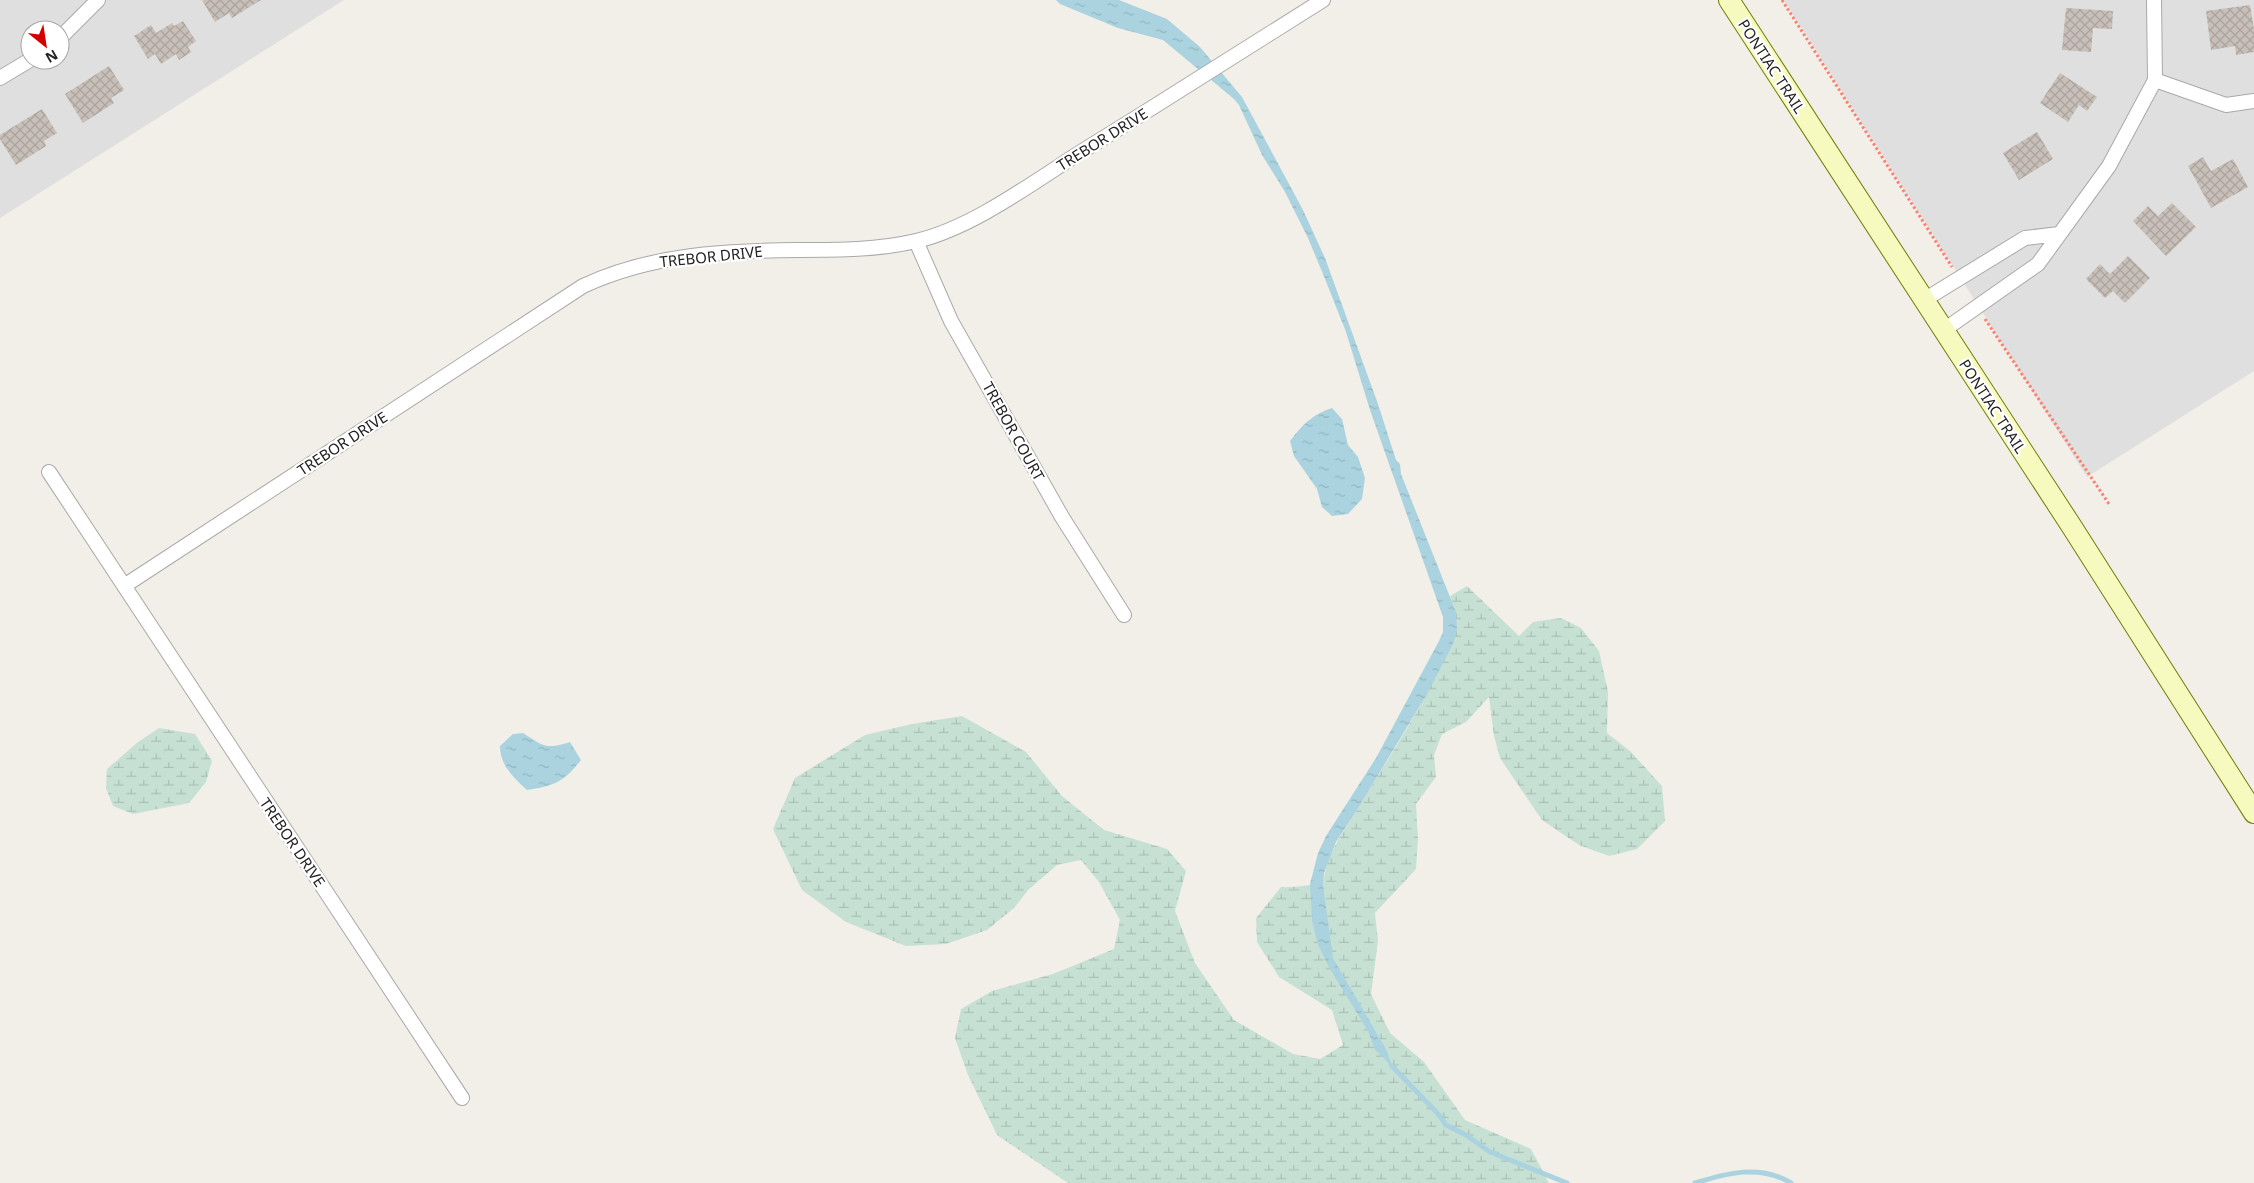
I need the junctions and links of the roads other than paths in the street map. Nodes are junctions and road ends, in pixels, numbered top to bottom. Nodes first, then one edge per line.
1 (98, 0) edge
2 (1323, 0) edge
3 (1729, 0) edge
4 (2154, 0) edge
5 (70, 28) edge
6 (20, 66) edge
7 (0, 78) edge
8 (2155, 80) junction
9 (2254, 101) edge
10 (2059, 234) junction
11 (916, 241) junction
12 (1924, 300) junction
13 (1944, 330) junction
14 (49, 472) dead end
15 (124, 586) junction
16 (1124, 615) dead end
17 (2254, 813) edge
18 (462, 1098) dead end

1 - 5 street
2 - 11 street, TREBOR DRIVE
3 - 12 main road, PONTIAC TRAIL
4 - 8 street
6 - 7 street
8 - 9 street
8 - 10 street
10 - 12 street
10 - 13 street
11 - 15 street, TREBOR DRIVE
11 - 16 street, TREBOR COURT
12 - 13 main road, PONTIAC TRAIL
13 - 17 main road, PONTIAC TRAIL
14 - 15 street, TREBOR DRIVE
15 - 18 street, TREBOR DRIVE

